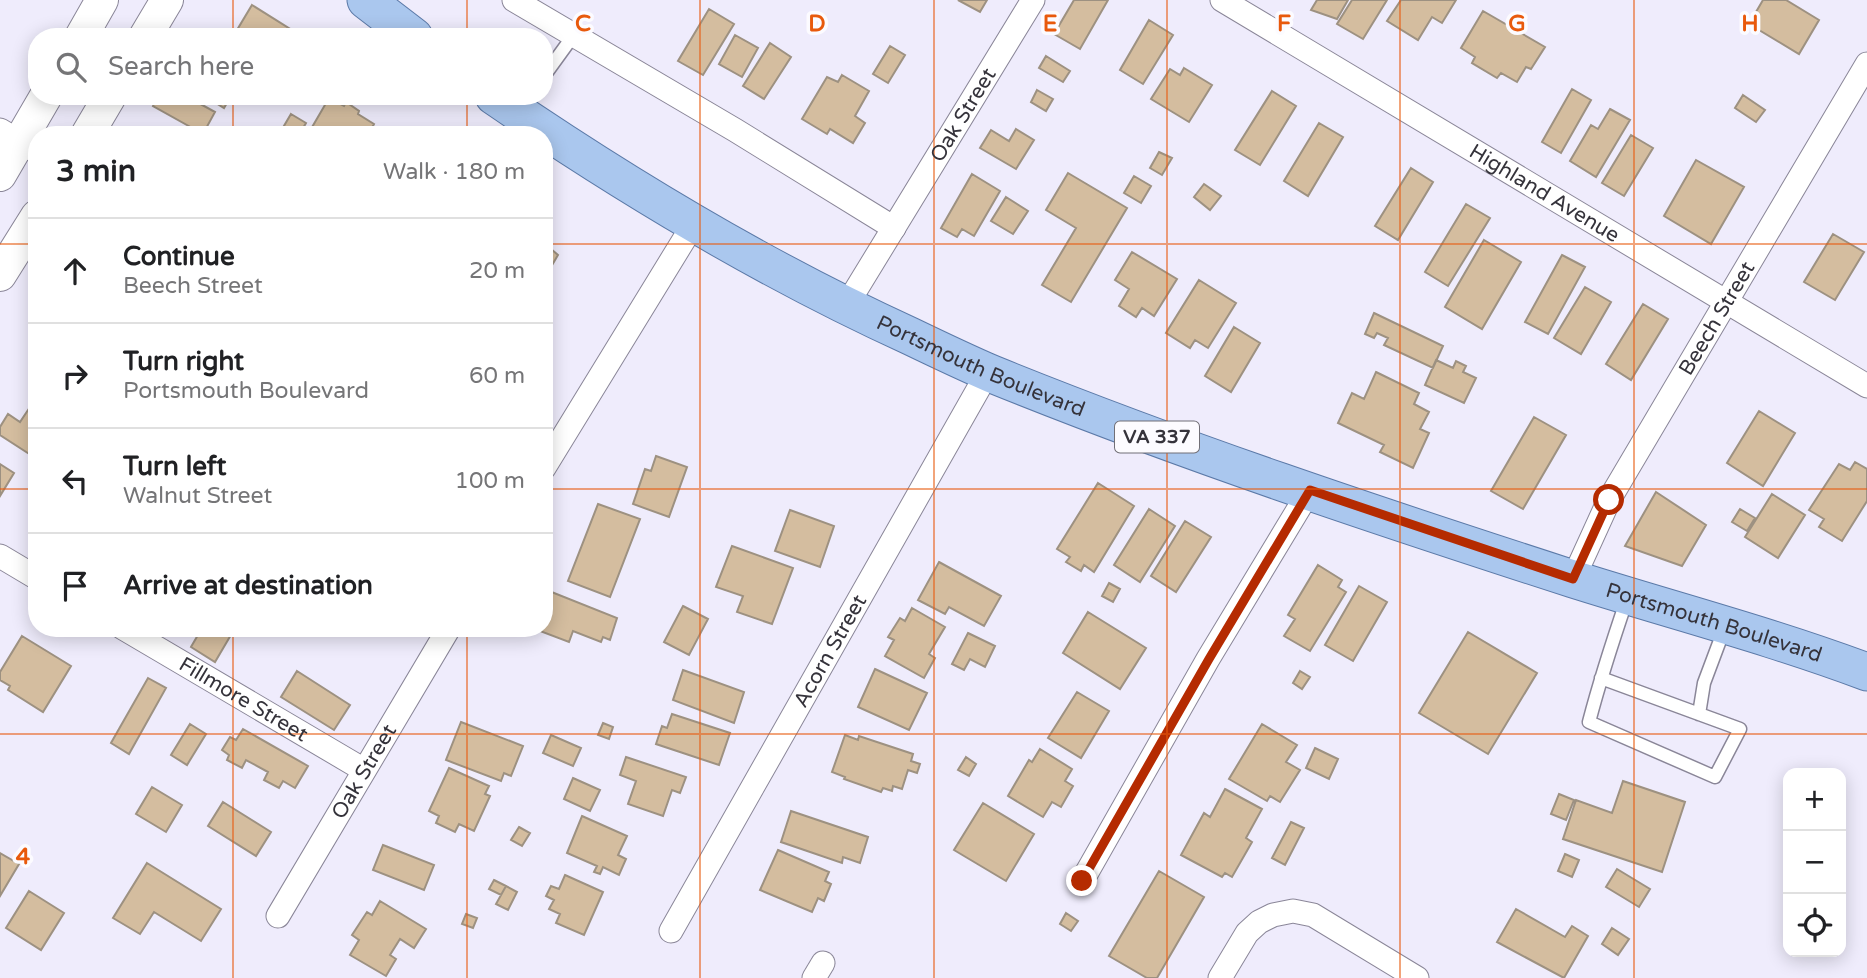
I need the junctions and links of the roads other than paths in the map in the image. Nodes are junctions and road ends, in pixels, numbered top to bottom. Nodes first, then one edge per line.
1 (102, 0) edge
2 (167, 0) edge
3 (366, 0) edge
4 (514, 0) edge
5 (1033, 0) edge
6 (1222, 0) edge
7 (86, 28) edge
8 (150, 28) edge
9 (402, 28) edge
10 (573, 36) junction
11 (553, 64) edge
12 (1867, 64) edge
13 (41, 105) edge
14 (105, 105) edge
15 (512, 105) edge
16 (28, 126) edge
17 (92, 126) edge
18 (541, 126) edge
19 (553, 135) edge
20 (19, 141) edge
21 (0, 175) edge
22 (694, 225) junction
23 (894, 228) junction
24 (28, 230) edge
25 (0, 275) edge
26 (1726, 301) junction
27 (846, 306) junction
28 (988, 372) junction
29 (1867, 386) edge
30 (553, 452) edge
31 (1310, 490) junction
32 (0, 556) edge
33 (28, 573) edge
34 (1573, 579) junction
35 (1628, 596) junction
36 (1725, 626) junction
37 (138, 637) edge
38 (444, 637) edge
39 (1867, 672) edge
40 (1601, 678) junction
41 (1699, 714) junction
42 (364, 770) junction
43 (1082, 881) dead end
44 (278, 916) dead end
45 (671, 931) dead end
46 (1220, 978) edge
47 (1417, 978) edge

1 - 7 main road
2 - 8 main road
3 - 9 main road
4 - 10 street
5 - 23 street, Oak Street
6 - 26 street, Highland Avenue
10 - 11 lane
10 - 23 street
12 - 26 street, Beech Street
13 - 16 main road
14 - 17 main road
15 - 18 main road, Portsmouth Boulevard / VA 337
19 - 22 main road, Portsmouth Boulevard / VA 337
20 - 21 main road
22 - 27 main road, Portsmouth Boulevard / VA 337
22 - 30 street
23 - 27 street, Oak Street
24 - 25 main road
26 - 29 street, Highland Avenue
26 - 34 street, Beech Street
27 - 28 main road, Portsmouth Boulevard / VA 337
28 - 31 main road, Portsmouth Boulevard / VA 337
28 - 45 street, Acorn Street
31 - 34 main road, Portsmouth Boulevard / VA 337
31 - 43 street
32 - 33 street
34 - 35 main road, Portsmouth Boulevard / VA 337
35 - 36 main road, Portsmouth Boulevard / VA 337
35 - 40 lane
36 - 39 main road, Portsmouth Boulevard / VA 337
36 - 41 lane
37 - 42 street, Fillmore Street
38 - 42 street, Oak Street
40 - 41 lane
40 - 41 lane
42 - 44 street, Oak Street
46 - 47 street

